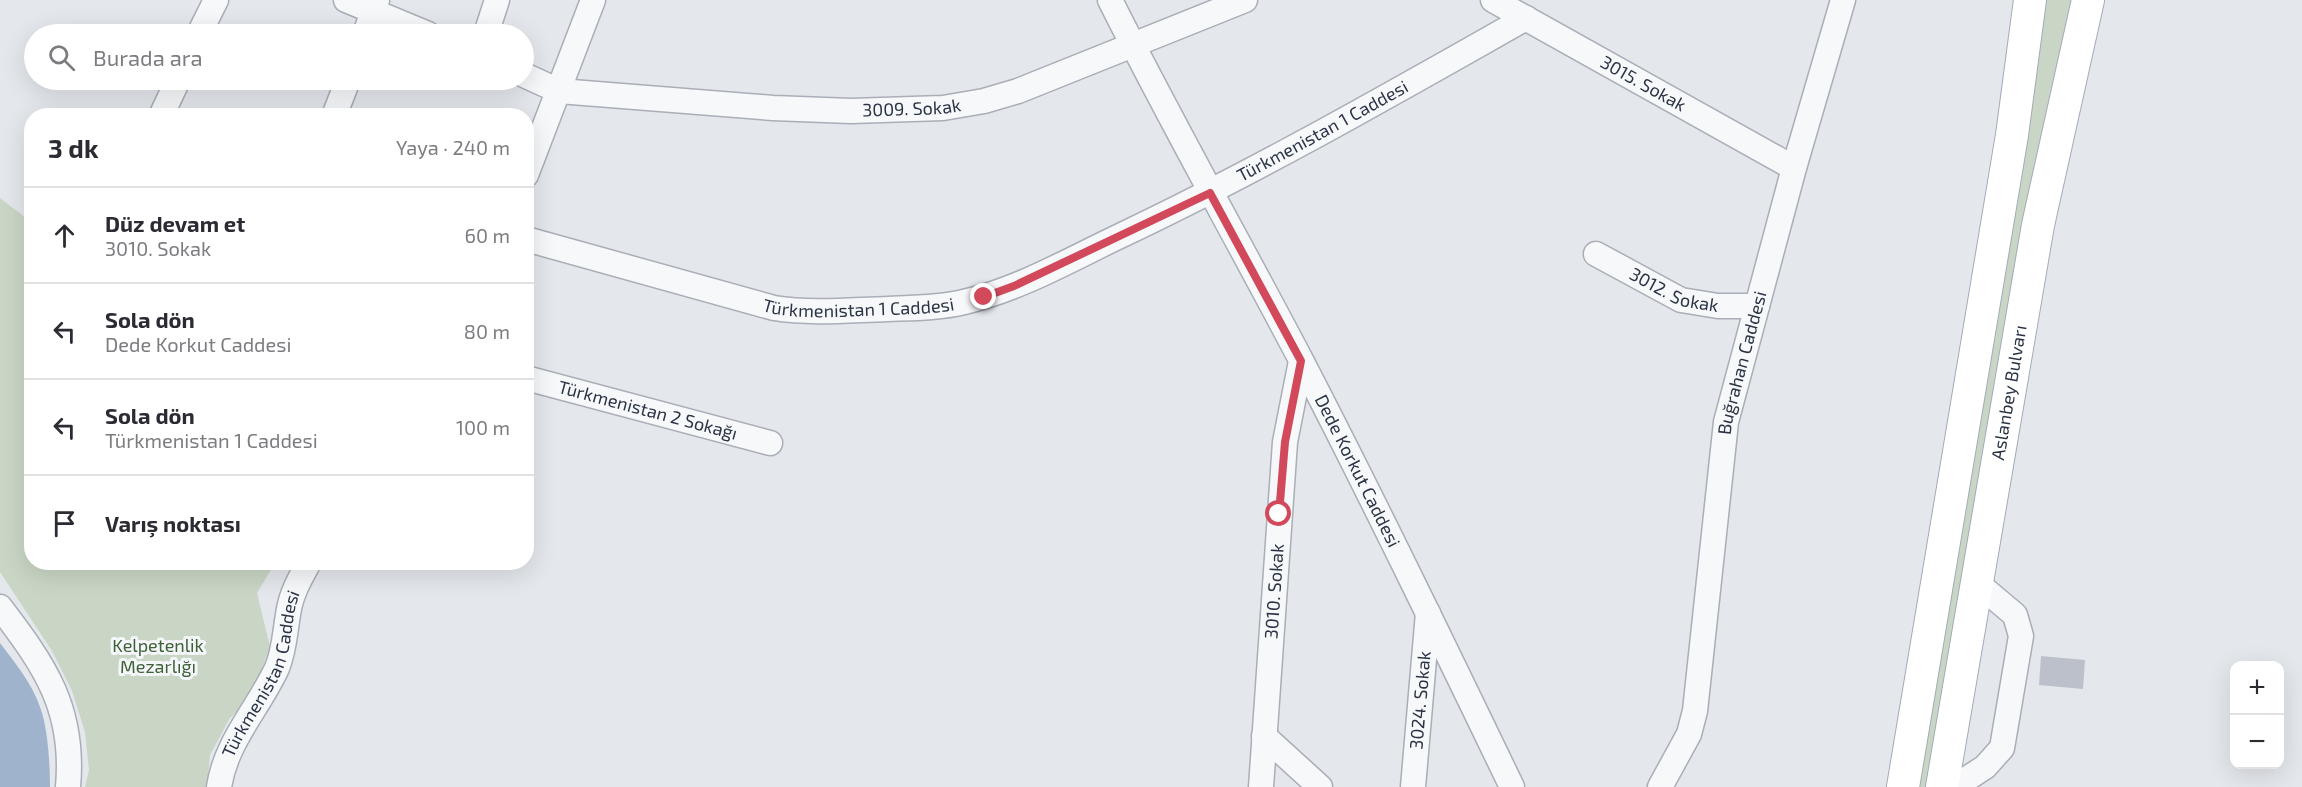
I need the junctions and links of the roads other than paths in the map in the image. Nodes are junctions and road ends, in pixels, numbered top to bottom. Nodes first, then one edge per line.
1 (216, 0) edge
2 (346, 0) edge
3 (497, 0) edge
4 (592, 0) edge
5 (1110, 0) edge
6 (1245, 0) edge
7 (1493, 0) edge
8 (2031, 0) edge
9 (2088, 0) edge
10 (1838, 2) edge
11 (375, 6) edge
12 (1526, 18) junction
13 (204, 24) edge
14 (368, 24) edge
15 (409, 24) edge
16 (489, 24) edge
17 (1133, 46) junction
18 (534, 79) edge
19 (173, 90) edge
20 (344, 90) edge
21 (559, 90) junction
22 (164, 108) edge
23 (337, 108) edge
24 (534, 154) edge
25 (1794, 168) junction
26 (1210, 193) junction
27 (534, 241) edge
28 (1596, 254) dead end
29 (1757, 306) junction
30 (1301, 361) junction
31 (534, 380) edge
32 (770, 443) dead end
33 (305, 570) edge
34 (1977, 583) junction
35 (0, 607) edge
36 (1428, 613) junction
37 (1264, 736) junction
38 (68, 787) edge
39 (219, 787) edge
40 (1261, 787) edge
41 (1320, 787) edge
42 (1413, 787) edge
43 (1512, 787) edge
44 (1660, 787) edge
45 (1903, 787) edge
46 (1942, 787) edge
47 (1954, 787) edge

1 - 13 street
2 - 11 street
3 - 16 street
4 - 21 street
5 - 17 street, Dede Korkut Caddesi
6 - 17 street, 3009. Sokak
7 - 12 street, 3015. Sokak
8 - 45 main road
9 - 34 main road, Aslanbey Bulvarı
10 - 25 street, Buğrahan Caddesi
11 - 14 street
11 - 15 street
12 - 25 street, 3015. Sokak
12 - 26 street, Türkmenistan 1 Caddesi
17 - 21 street, 3009. Sokak
17 - 26 street, Dede Korkut Caddesi
18 - 21 street, 3009. Sokak
19 - 22 street
20 - 23 street
21 - 24 street
25 - 29 street, Buğrahan Caddesi
26 - 27 street, Türkmenistan 1 Caddesi
26 - 30 street, Dede Korkut Caddesi
28 - 29 street, 3012. Sokak
29 - 44 street, Buğrahan Caddesi
30 - 36 street, Dede Korkut Caddesi
30 - 37 street, 3010. Sokak
31 - 32 street, Türkmenistan 2 Sokağı
33 - 39 street, Türkmenistan Caddesi
34 - 46 main road, Aslanbey Bulvarı
34 - 47 street
35 - 38 street
36 - 42 street, 3024. Sokak
36 - 43 street, Dede Korkut Caddesi
37 - 40 street, 3010. Sokak
37 - 41 street

